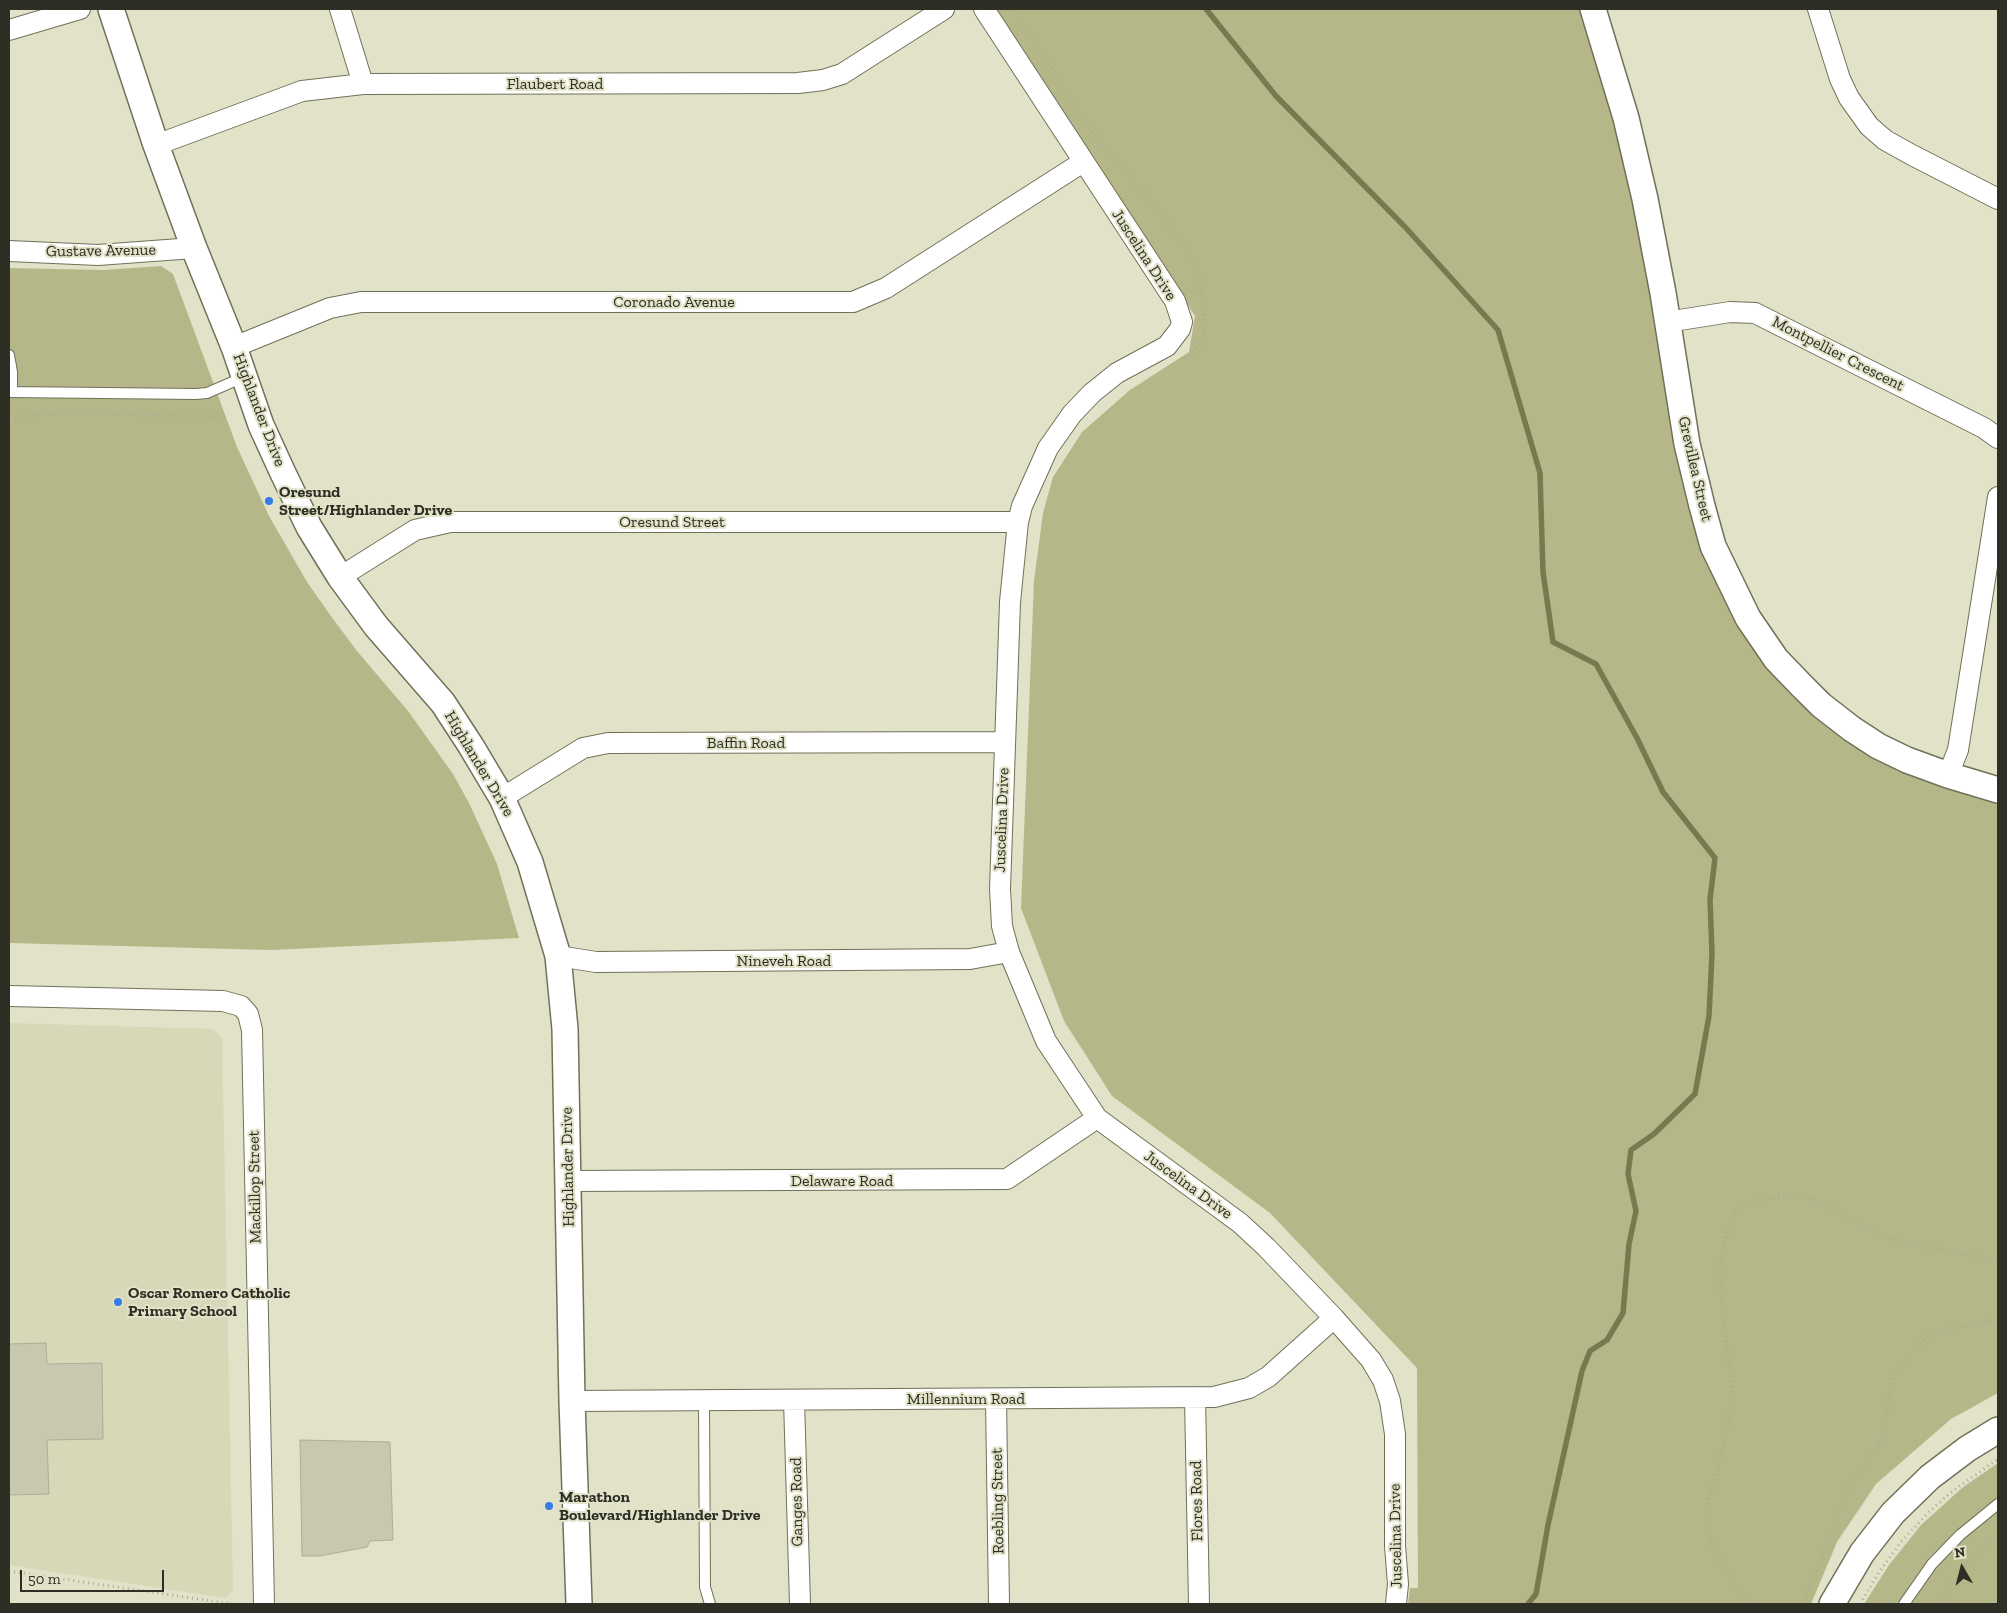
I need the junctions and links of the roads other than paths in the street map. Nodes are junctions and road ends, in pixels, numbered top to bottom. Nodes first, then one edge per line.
1 (80, 9) edge
2 (111, 9) edge
3 (340, 9) edge
4 (944, 9) edge
5 (984, 9) edge
6 (1593, 9) edge
7 (1818, 9) edge
8 (9, 30) edge
9 (363, 84) junction
10 (156, 145) junction
11 (1083, 162) junction
12 (1998, 199) edge
13 (194, 248) junction
14 (9, 251) edge
15 (1667, 322) junction
16 (234, 347) junction
17 (9, 355) edge
18 (245, 377) junction
19 (11, 392) edge
20 (1998, 438) edge
21 (1998, 497) edge
22 (1018, 522) junction
23 (340, 577) junction
24 (1004, 742) junction
25 (1948, 775) junction
26 (1998, 790) edge
27 (502, 798) junction
28 (1009, 952) junction
29 (558, 956) junction
30 (9, 996) edge
31 (1098, 1118) junction
32 (568, 1182) junction
33 (1334, 1318) junction
34 (1195, 1397) junction
35 (996, 1399) junction
36 (704, 1400) junction
37 (794, 1400) junction
38 (572, 1401) junction
39 (1998, 1430) edge
40 (1998, 1504) edge
41 (578, 1601) edge
42 (264, 1604) edge
43 (710, 1604) edge
44 (800, 1604) edge
45 (999, 1604) edge
46 (1198, 1604) edge
47 (1396, 1604) edge
48 (1832, 1604) edge
49 (1904, 1604) edge

1 - 8 street
2 - 10 street, Highlander Drive
3 - 9 street
4 - 9 street, Flaubert Road
5 - 11 street, Juscelina Drive
6 - 15 street, Grevillea Street
7 - 12 street
9 - 10 street, Flaubert Road
10 - 13 street, Highlander Drive
11 - 16 street, Coronado Avenue
11 - 22 street, Juscelina Drive
13 - 14 street, Gustave Avenue
13 - 16 street, Highlander Drive
15 - 20 street, Montpellier Crescent
15 - 25 street, Grevillea Street
16 - 18 street, Highlander Drive
17 - 19 lane
18 - 19 lane
18 - 23 street, Highlander Drive
21 - 25 street
22 - 23 street, Oresund Street
22 - 24 street, Juscelina Drive
23 - 27 street, Highlander Drive
24 - 27 street, Baffin Road
24 - 28 street, Juscelina Drive
25 - 26 street, Grevillea Street
27 - 29 street, Highlander Drive
28 - 29 street, Nineveh Road
28 - 31 street, Juscelina Drive
29 - 32 street, Highlander Drive
30 - 42 street, Mackillop Street
31 - 32 street, Delaware Road
31 - 33 street, Juscelina Drive
32 - 38 street, Highlander Drive
33 - 34 street, Millennium Road
33 - 47 street, Juscelina Drive
34 - 35 street, Millennium Road
34 - 46 street, Flores Road
35 - 37 street, Millennium Road
35 - 45 street, Roebling Street
36 - 37 street, Millennium Road
36 - 38 street, Millennium Road
36 - 43 lane
37 - 44 street, Ganges Road
38 - 41 street, Highlander Drive
39 - 48 street
40 - 49 lane

